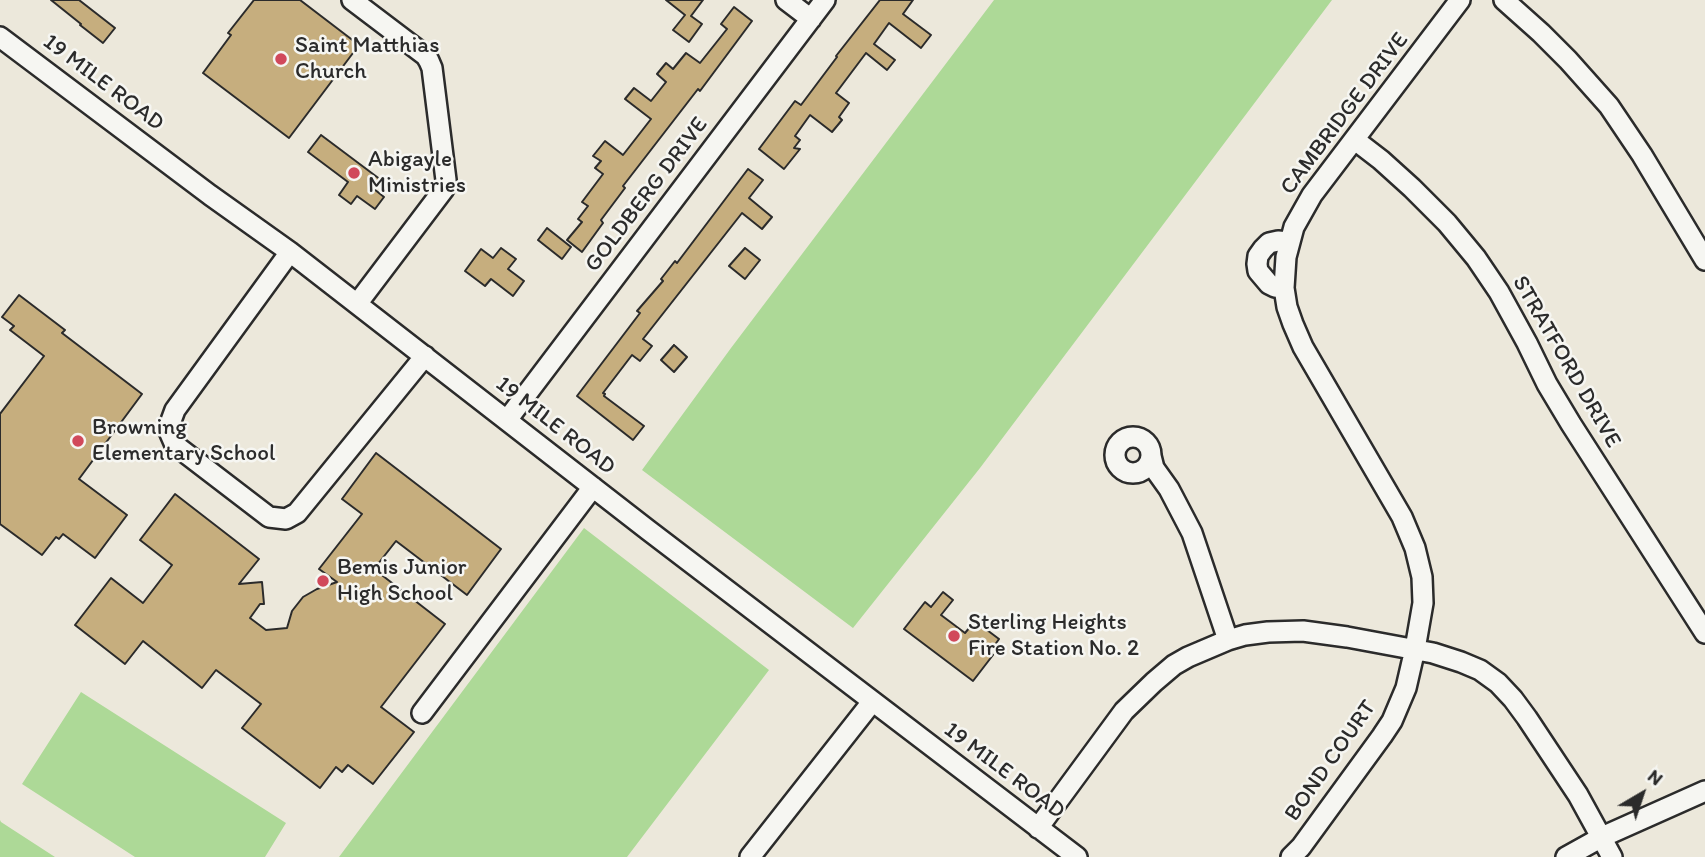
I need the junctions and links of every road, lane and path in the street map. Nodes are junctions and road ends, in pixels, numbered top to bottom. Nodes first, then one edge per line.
1 (352, 0) edge
2 (786, 0) edge
3 (825, 0) edge
4 (1460, 0) edge
5 (1504, 0) edge
6 (811, 19) junction
7 (0, 37) edge
8 (1354, 140) junction
9 (1289, 242) junction
10 (290, 252) junction
11 (1705, 260) edge
12 (1284, 288) junction
13 (357, 304) junction
14 (425, 356) junction
15 (1324, 381) joint
16 (507, 420) junction
17 (1151, 456) junction
18 (1136, 473) junction
19 (1159, 477) junction
20 (593, 487) junction
21 (1705, 633) edge
22 (1228, 640) junction
23 (1415, 649) junction
24 (872, 702) junction
25 (422, 713) dead end
26 (1705, 791) edge
27 (1038, 828) junction
28 (1602, 837) junction
29 (750, 857) edge
30 (1077, 857) edge
31 (1291, 857) edge
32 (1566, 857) edge
33 (1612, 857) edge

1 - 13 street
2 - 6 street
3 - 6 street, GOLDBERG DRIVE
4 - 8 street, CAMBRIDGE DRIVE
5 - 11 street
6 - 16 street, GOLDBERG DRIVE
7 - 10 street, 19 MILE ROAD
8 - 9 street, CAMBRIDGE DRIVE
8 - 21 street, STRATFORD DRIVE
9 - 12 street, CAMBRIDGE DRIVE
9 - 12 street
10 - 13 street, 19 MILE ROAD
10 - 14 street
12 - 15 street, CAMBRIDGE DRIVE
13 - 14 street, 19 MILE ROAD
14 - 16 street, 19 MILE ROAD
15 - 23 street, BOND COURT
16 - 20 street, 19 MILE ROAD
17 - 18 street
17 - 18 street
17 - 19 street
18 - 19 street
19 - 22 street
20 - 24 street, 19 MILE ROAD
20 - 25 street
22 - 23 street
22 - 27 street
23 - 28 street
23 - 31 street, BOND COURT
24 - 27 street, 19 MILE ROAD
24 - 29 street
26 - 28 street
27 - 30 street, 19 MILE ROAD
28 - 32 street
28 - 33 street

